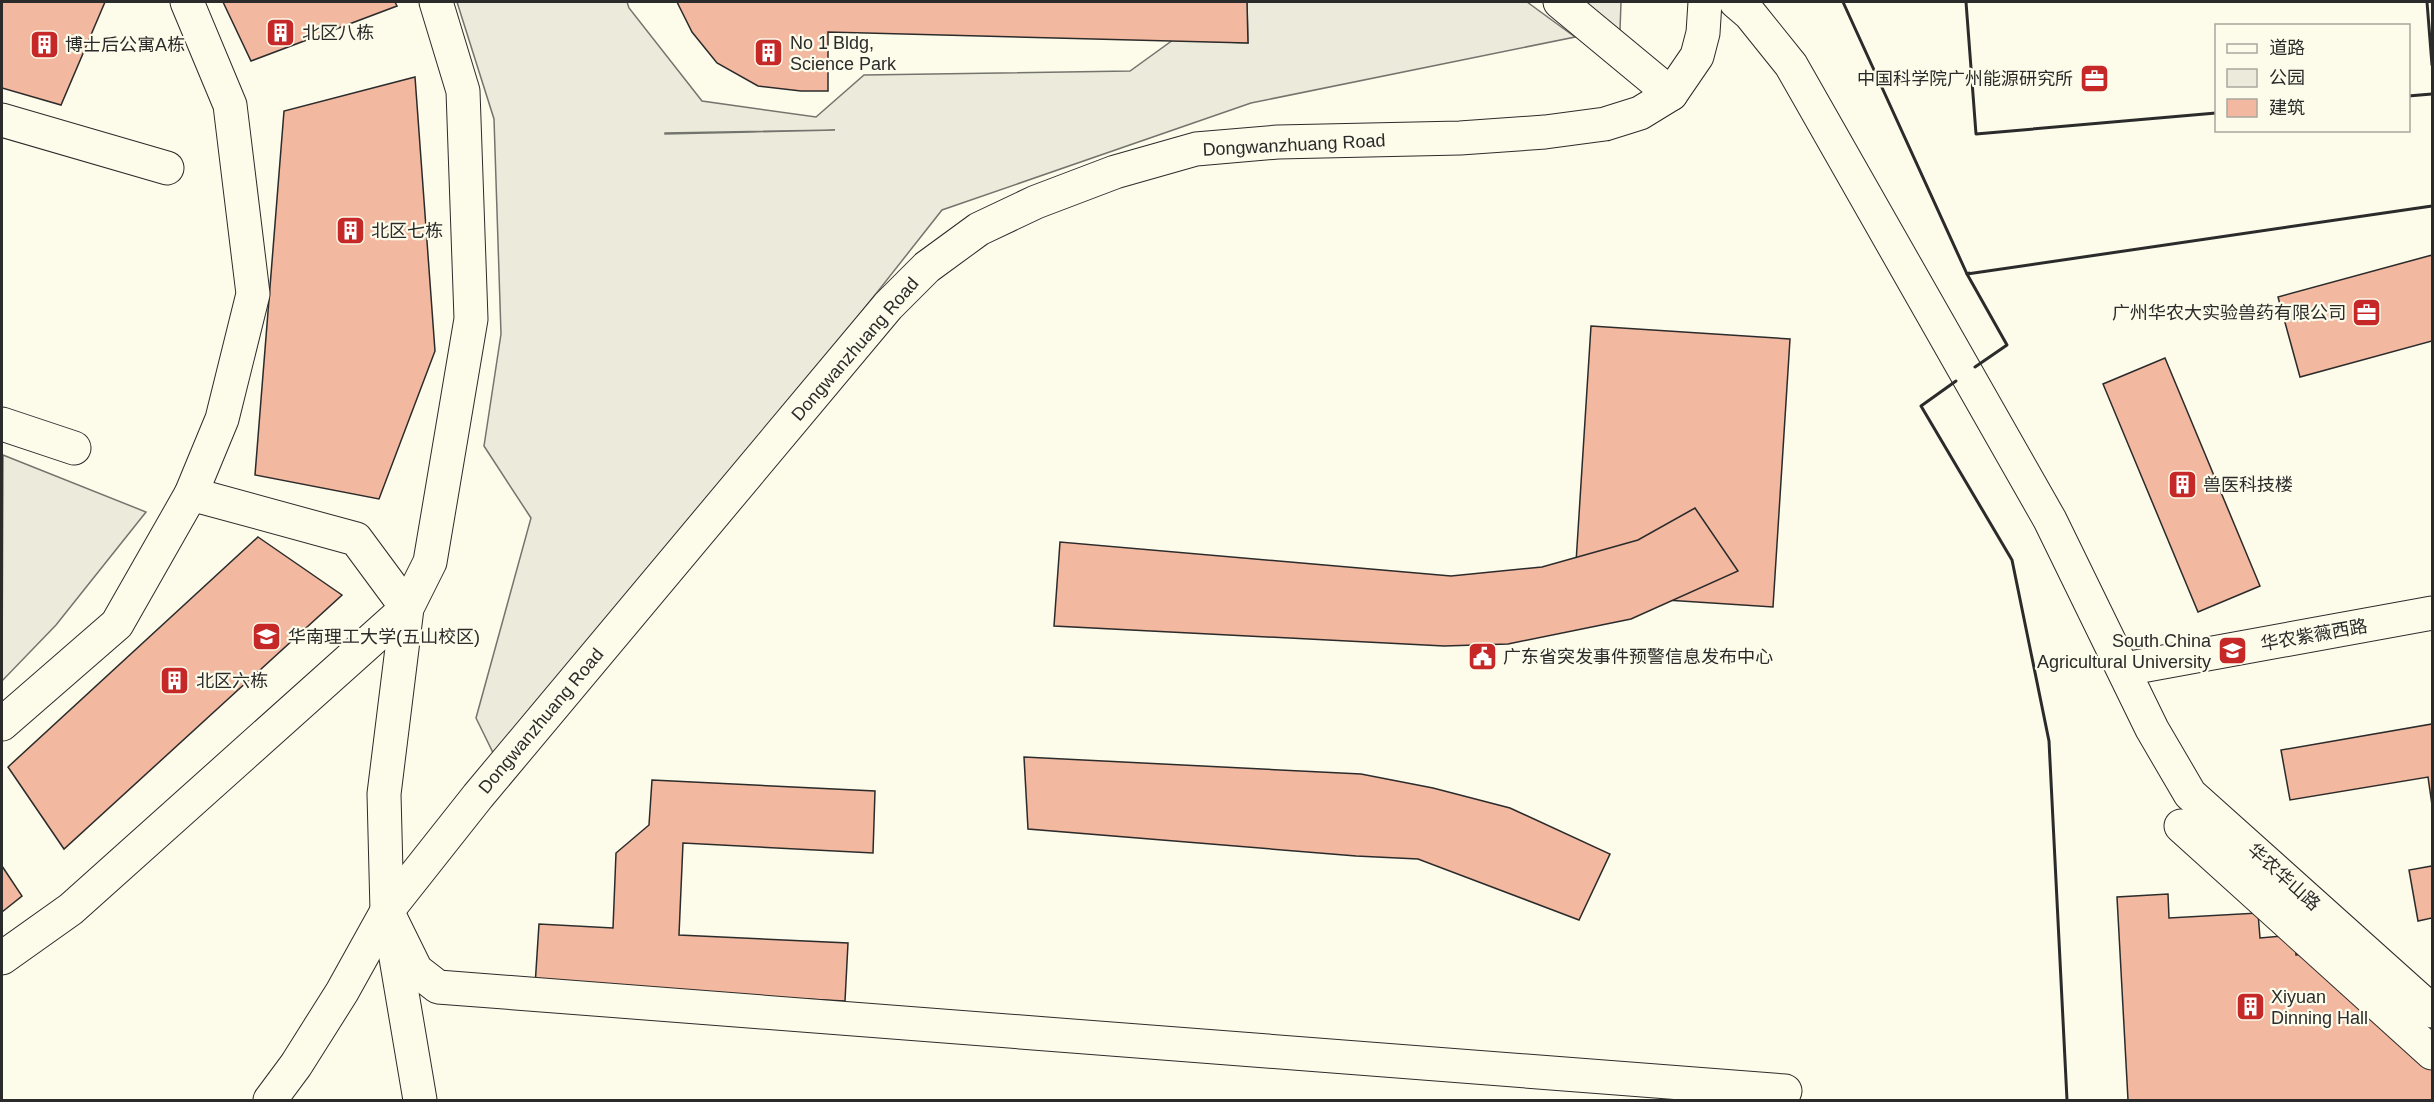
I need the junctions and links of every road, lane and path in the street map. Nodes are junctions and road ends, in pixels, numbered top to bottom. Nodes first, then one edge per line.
1 (187, 2) edge
2 (436, 2) edge
3 (1560, 2) edge
4 (1705, 2) edge
5 (1736, 2) edge
6 (1671, 94) junction
7 (2, 120) edge
8 (168, 168) dead end
9 (2, 424) edge
10 (74, 448) dead end
11 (191, 494) junction
12 (407, 608) junction
13 (2433, 613) edge
14 (2125, 669) junction
15 (2, 724) edge
16 (2181, 826) dead end
17 (387, 911) junction
18 (2316, 927) junction
19 (2, 958) edge
20 (2433, 1011) edge
21 (2433, 1053) edge
22 (1785, 1091) dead end
23 (270, 1101) edge
24 (420, 1101) edge

1 - 11 street
2 - 12 street
3 - 6 street
4 - 6 street, Dongwanzhuang Road
5 - 14 street, 华农华山路
6 - 17 street, Dongwanzhuang Road
7 - 8 street
9 - 10 street
11 - 12 street
11 - 15 street
12 - 17 street
12 - 19 street
13 - 14 street, 华农紫薇西路
14 - 18 street, 华农华山路
16 - 18 street, 华农华山路
17 - 22 street
17 - 23 street, Dongwanzhuang Road
17 - 24 street
18 - 20 street, 华农华山路
18 - 21 street, 华农华山路

